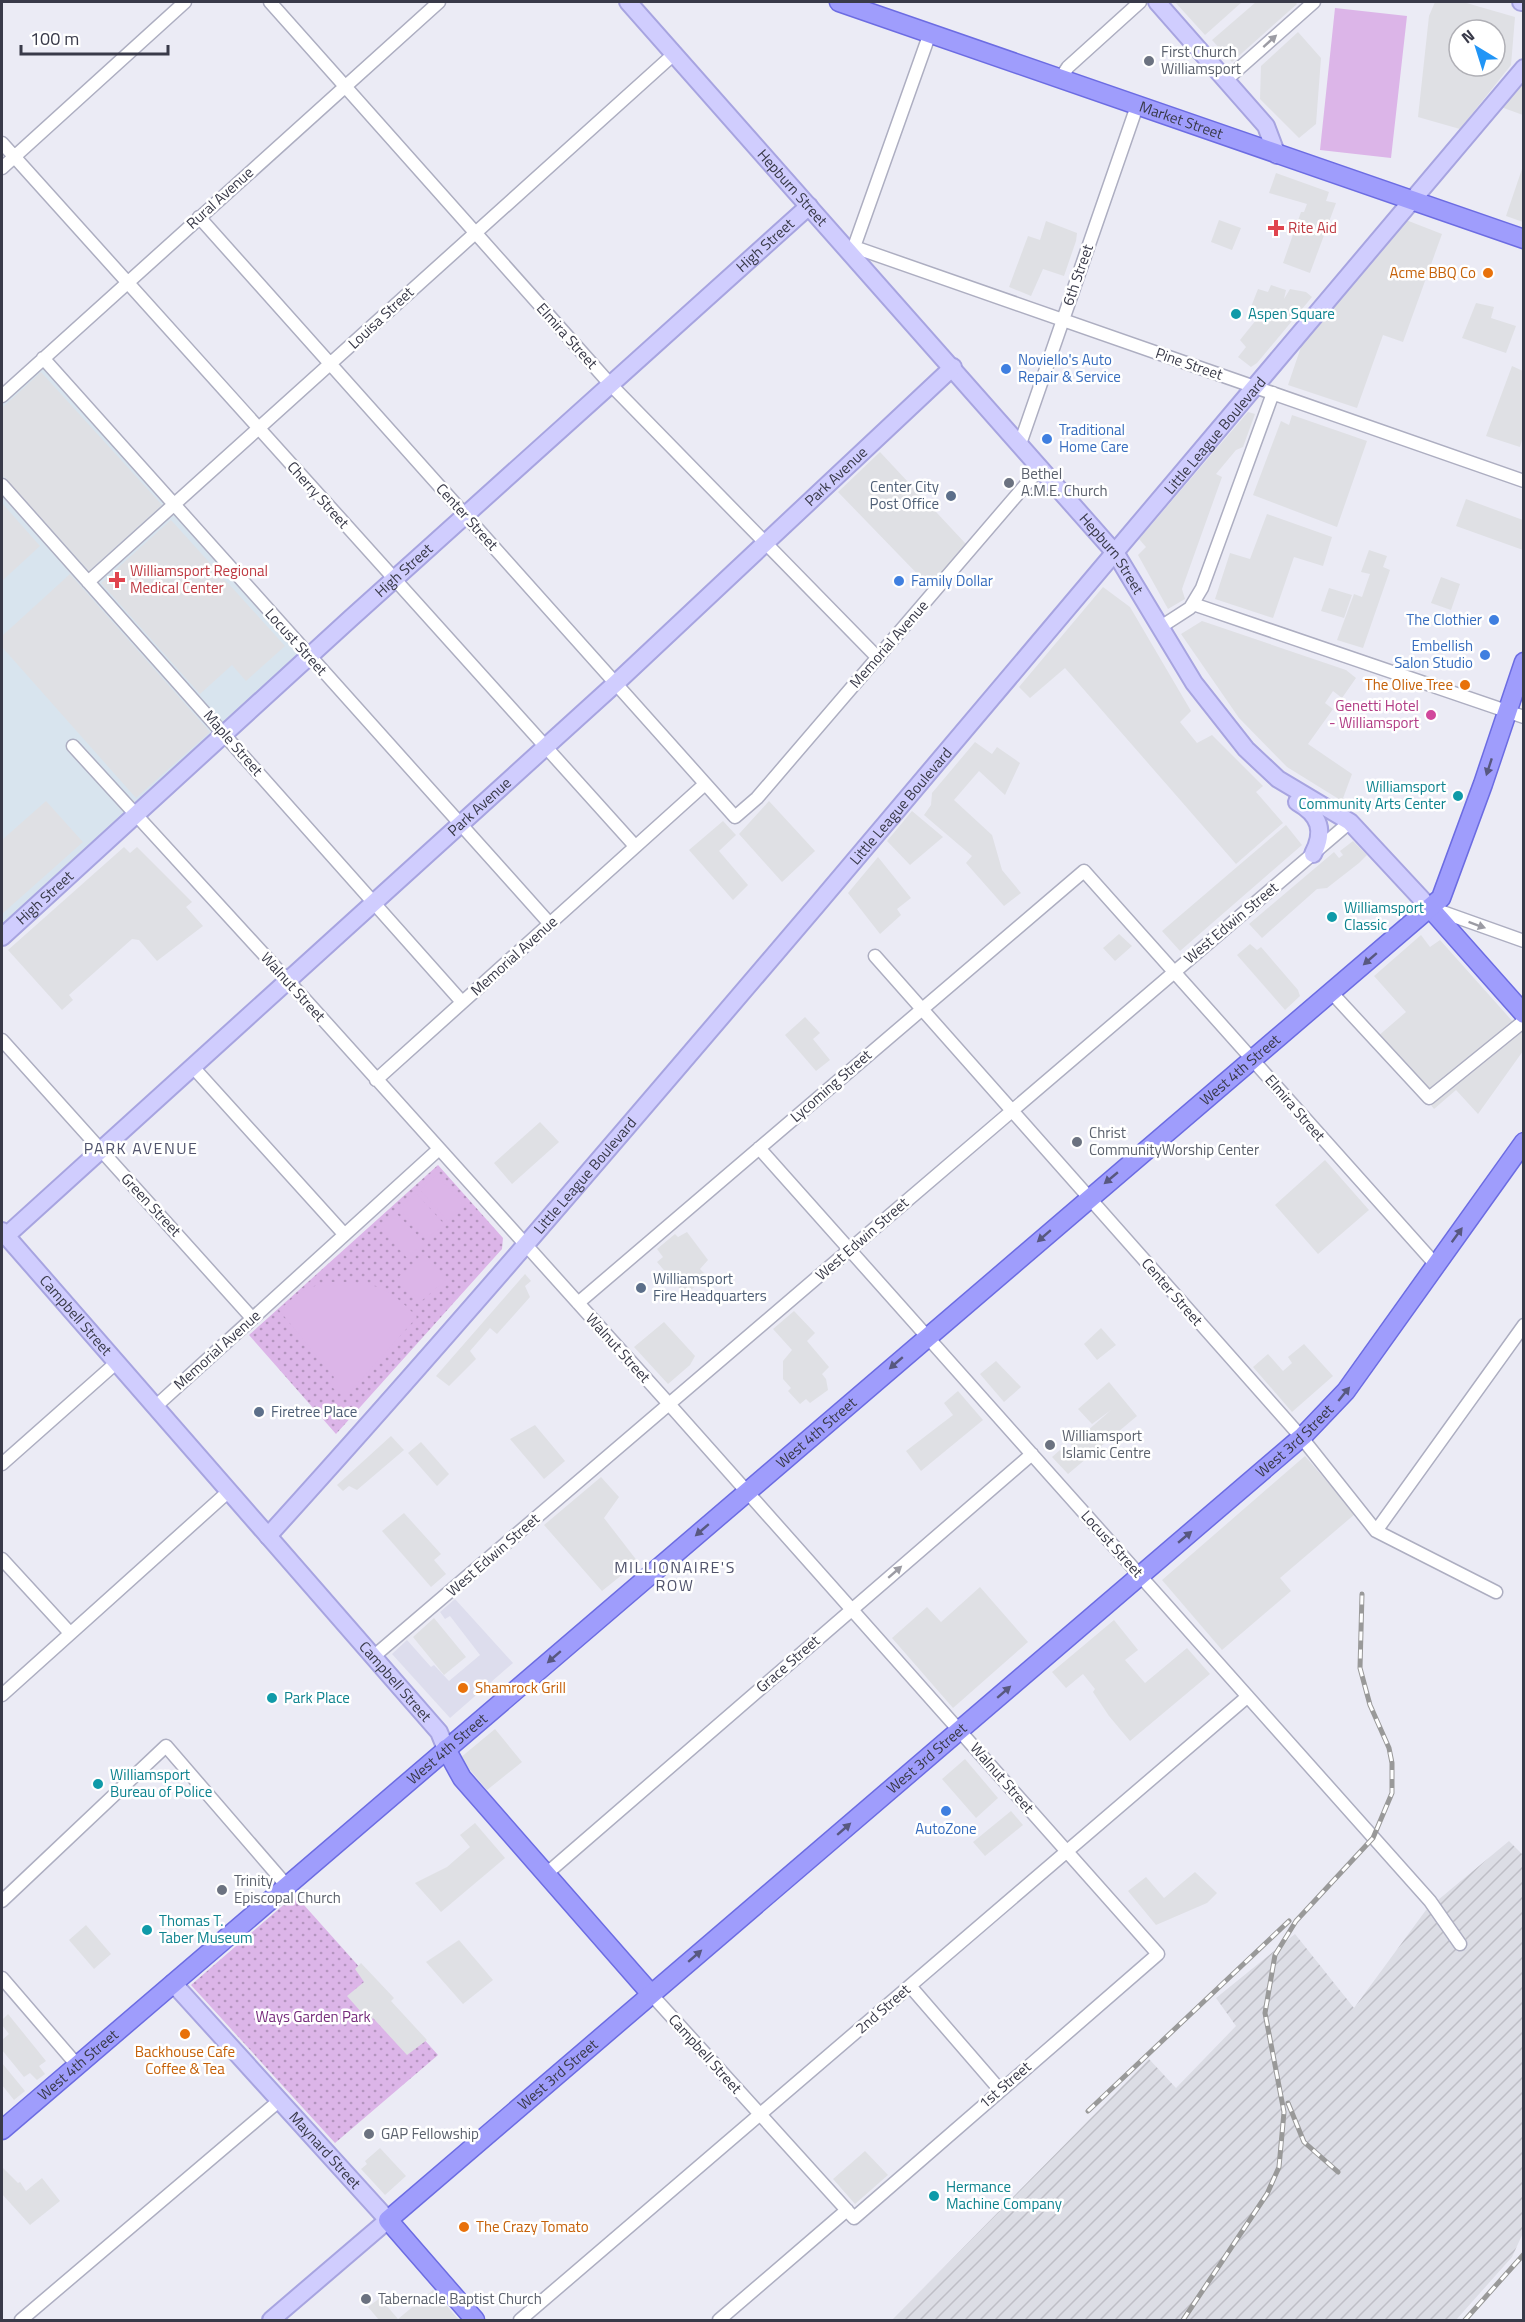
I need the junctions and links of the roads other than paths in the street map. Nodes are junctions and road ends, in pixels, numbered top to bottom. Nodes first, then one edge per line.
1 (186, 2) edge
2 (270, 2) edge
3 (439, 2) edge
4 (628, 2) edge
5 (839, 2) edge
6 (1140, 2) edge
7 (1157, 2) edge
8 (1314, 2) edge
9 (930, 33) junction
10 (674, 54) junction
11 (1524, 68) edge
12 (1060, 79) junction
13 (1226, 80) junction
14 (345, 86) junction
15 (1137, 106) junction
16 (2, 143) edge
17 (1277, 155) junction
18 (14, 157) junction
19 (2, 168) edge
20 (1410, 202) junction
21 (809, 206) junction
22 (199, 217) junction
23 (475, 232) junction
24 (1524, 239) edge
25 (852, 249) junction
26 (127, 282) junction
27 (1063, 320) junction
28 (43, 358) junction
29 (331, 365) junction
30 (952, 367) junction
31 (610, 384) junction
32 (1256, 387) junction
33 (1273, 393) junction
34 (2, 396) edge
35 (259, 428) junction
36 (1020, 444) junction
37 (1040, 468) junction
38 (1524, 482) edge
39 (2, 485) edge
40 (172, 505) junction
41 (466, 516) junction
42 (765, 543) junction
43 (1116, 554) junction
44 (395, 580) junction
45 (88, 582) junction
46 (1193, 604) junction
47 (1159, 628) junction
48 (309, 657) junction
49 (878, 658) junction
50 (1524, 662) edge
51 (615, 684) junction
52 (1515, 714) edge
53 (224, 734) junction
54 (73, 746) dead end
55 (545, 747) junction
56 (1278, 779) junction
57 (705, 784) junction
58 (137, 815) junction
59 (735, 817) joint
60 (1350, 822) junction
61 (460, 824) junction
62 (635, 846) junction
63 (1312, 854) junction
64 (1084, 870) joint
65 (373, 902) junction
66 (1430, 908) junction
67 (550, 924) junction
68 (2, 937) edge
69 (1524, 941) edge
70 (875, 956) dead end
71 (1174, 972) junction
72 (287, 980) junction
73 (1331, 992) junction
74 (462, 1002) junction
75 (921, 1009) junction
76 (1524, 1014) edge
77 (1524, 1021) edge
78 (2, 1040) edge
79 (1252, 1059) junction
80 (192, 1066) junction
81 (376, 1080) junction
82 (1012, 1111) junction
83 (1524, 1142) edge
84 (759, 1148) junction
85 (101, 1149) junction
86 (439, 1149) junction
87 (1088, 1198) junction
88 (344, 1234) junction
89 (3, 1236) edge
90 (526, 1245) junction
91 (850, 1249) junction
92 (1436, 1265) junction
93 (578, 1303) junction
94 (252, 1318) junction
95 (1524, 1325) edge
96 (927, 1336) junction
97 (116, 1363) junction
98 (669, 1404) junction
99 (155, 1407) junction
100 (1302, 1438) junction
101 (1032, 1454) junction
102 (2, 1464) edge
103 (229, 1491) junction
104 (746, 1492) junction
105 (1376, 1531) junction
106 (268, 1536) junction
107 (2, 1559) edge
108 (1140, 1575) junction
109 (1496, 1592) dead end
110 (851, 1610) junction
111 (70, 1633) junction
112 (373, 1657) junction
113 (2, 1695) edge
114 (1246, 1697) junction
115 (960, 1730) junction
116 (446, 1749) junction
117 (1066, 1851) junction
118 (546, 1875) junction
119 (287, 1886) junction
120 (2, 1901) edge
121 (1460, 1944) dead end
122 (1158, 1954) joint
123 (2, 1978) edge
124 (173, 1983) junction
125 (910, 1986) junction
126 (651, 1994) junction
127 (77, 2066) junction
128 (1000, 2090) junction
129 (280, 2100) junction
130 (759, 2115) junction
131 (2, 2130) edge
132 (850, 2214) junction
133 (388, 2220) junction
134 (21, 2320) edge
135 (271, 2320) edge
136 (475, 2320) edge
137 (520, 2320) edge
138 (718, 2320) edge

1 - 18 street
2 - 14 street, Elmira Street
3 - 14 street, Rural Avenue
4 - 10 street, Hepburn Street
5 - 9 main road, Market Street
6 - 12 street
7 - 13 street
13 -> 8 street
9 - 12 main road, Market Street
9 - 25 street
10 - 21 street, Hepburn Street
10 - 23 street, Louisa Street
11 - 20 street, Little League Boulevard
12 - 15 main road, Market Street
13 - 17 street
14 - 22 street, Rural Avenue
14 - 23 street, Elmira Street
15 - 17 main road, Market Street
15 - 27 street, 6th Street
16 - 18 street, Cherry Street
17 - 20 main road, Market Street
18 - 19 street
18 - 26 street, Cherry Street
20 - 24 main road, Market Street
20 - 32 street, Little League Boulevard
21 - 25 street, Hepburn Street
21 - 31 street, High Street
22 - 26 street, Rural Avenue
22 - 29 street, Center Street
23 - 29 street, Louisa Street
23 - 31 street, Elmira Street
25 - 27 street, Pine Street
25 - 30 street, Hepburn Street
26 - 28 street, Rural Avenue
26 - 35 street, Cherry Street
27 - 32 street, Pine Street
27 - 36 street, 6th Street
28 - 34 street, Rural Avenue
28 - 40 street, Locust Street
29 - 35 street, Louisa Street
29 - 41 street, Center Street
30 - 36 street, Hepburn Street
30 - 42 street, Park Avenue
31 - 41 street, High Street
31 - 42 street, Elmira Street
32 - 33 street, Pine Street
32 - 43 street, Little League Boulevard
33 - 38 street, Pine Street
33 - 46 street
35 - 40 street, Louisa Street
35 - 44 street, Cherry Street
36 - 37 street, Hepburn Street
37 - 43 street, Hepburn Street
37 - 49 street, Memorial Avenue
39 - 45 street, Maple Street
40 - 45 street, Louisa Street
40 - 48 street, Locust Street
41 - 44 street, High Street
41 - 51 street, Center Street
42 - 49 street, Elmira Street
42 - 51 street, Park Avenue
43 - 47 street, Hepburn Street
43 - 90 street, Little League Boulevard
44 - 48 street, High Street
44 - 55 street, Cherry Street
45 - 53 street, Maple Street
46 - 47 street
46 - 52 street
47 - 56 street, Hepburn Street
48 - 53 street, High Street
48 - 61 street, Locust Street
49 - 59 street, Memorial Avenue
50 - 52 main road, West 4th Street
51 - 55 street, Park Avenue
51 - 57 street, Center Street
52 -> 66 main road, West 4th Street
53 - 58 street, High Street
53 - 65 street, Maple Street
54 - 58 street, Walnut Street
55 - 61 street, Park Avenue
55 - 62 street, Cherry Street
56 - 60 street, Hepburn Street
56 - 63 street
57 - 59 street, Center Street
57 - 62 street, Memorial Avenue
58 - 68 street, High Street
58 - 72 street, Walnut Street
60 - 63 street, West Edwin Street
60 - 66 street, Hepburn Street
61 - 65 street, Park Avenue
61 - 67 street, Locust Street
62 - 67 street, Memorial Avenue
63 - 71 street, West Edwin Street
64 - 71 street, Elmira Street
64 - 75 street, Lycoming Street
65 - 72 street, Park Avenue
65 - 74 street, Maple Street
66 -> 69 street
66 -> 73 main road, West 4th Street
66 - 76 main road, Hepburn Street
67 - 74 street, Memorial Avenue
70 - 75 street, Center Street
71 - 79 street, Elmira Street
71 - 82 street, West Edwin Street
72 - 80 street, Park Avenue
72 - 81 street, Walnut Street
73 - 77 street
73 - 79 main road, West 4th Street
74 - 81 street, Memorial Avenue
75 - 82 street, Center Street
75 - 84 street, Lycoming Street
78 - 85 street, Green Street
79 -> 87 main road, West 4th Street
79 - 92 street, Elmira Street
80 - 85 street, Park Avenue
80 - 88 street
81 - 86 street, Walnut Street
82 - 87 street, Center Street
82 - 91 street, West Edwin Street
92 -> 83 main road, West 3rd Street
84 - 91 street, Locust Street
84 - 93 street, Lycoming Street
85 - 89 street, Park Avenue
85 - 94 street, Green Street
86 - 88 street, Memorial Avenue
86 - 90 street, Walnut Street
87 -> 96 main road, West 4th Street
87 - 100 street, Center Street
88 - 94 street, Memorial Avenue
89 - 97 street, Campbell Street
90 - 93 street, Walnut Street
90 - 106 street, Little League Boulevard
91 - 96 street, Locust Street
91 - 98 street, West Edwin Street
100 -> 92 main road, West 3rd Street
93 - 98 street, Walnut Street
94 - 99 street, Memorial Avenue
95 - 105 street
96 - 101 street, Locust Street
96 -> 104 main road, West 4th Street
97 - 99 street, Campbell Street
97 - 102 street
98 - 104 street, Walnut Street
98 - 112 street, West Edwin Street
99 - 103 street, Campbell Street
100 - 105 street, Center Street
108 -> 100 main road, West 3rd Street
101 - 108 street, Locust Street
110 -> 101 street, Grace Street
103 - 106 street, Campbell Street
103 - 111 street
104 - 110 street, Walnut Street
104 -> 116 main road, West 4th Street
105 - 109 street, Center Street
106 - 112 street, Campbell Street
107 - 111 street
108 - 114 street, Locust Street
115 -> 108 main road, West 3rd Street
110 - 115 street, Walnut Street
110 - 118 street, Grace Street
111 - 113 street
112 - 116 street, Campbell Street
114 - 117 street, 2nd Street
114 - 121 street, Locust Street
115 - 117 street, Walnut Street
126 -> 115 main road, West 3rd Street
116 - 118 main road, Campbell Street
116 - 119 main road, West 4th Street
117 - 122 street, Walnut Street
117 - 125 street, 2nd Street
118 - 126 main road, Campbell Street
119 - 120 street
119 - 124 main road, West 4th Street
122 - 128 street, 1st Street
123 - 127 street
124 - 127 main road, West 4th Street
124 - 129 street, Maynard Street
125 - 128 street
125 - 130 street, 2nd Street
126 - 130 street, Campbell Street
126 - 133 main road, West 3rd Street
127 - 131 main road, West 4th Street
128 - 132 street, 1st Street
129 - 133 street, Maynard Street
129 - 134 street
130 - 132 street, Campbell Street
130 - 137 street, 2nd Street
132 - 138 street, 1st Street
133 - 135 street, West 3rd Street
133 - 136 main road, Maynard Street

